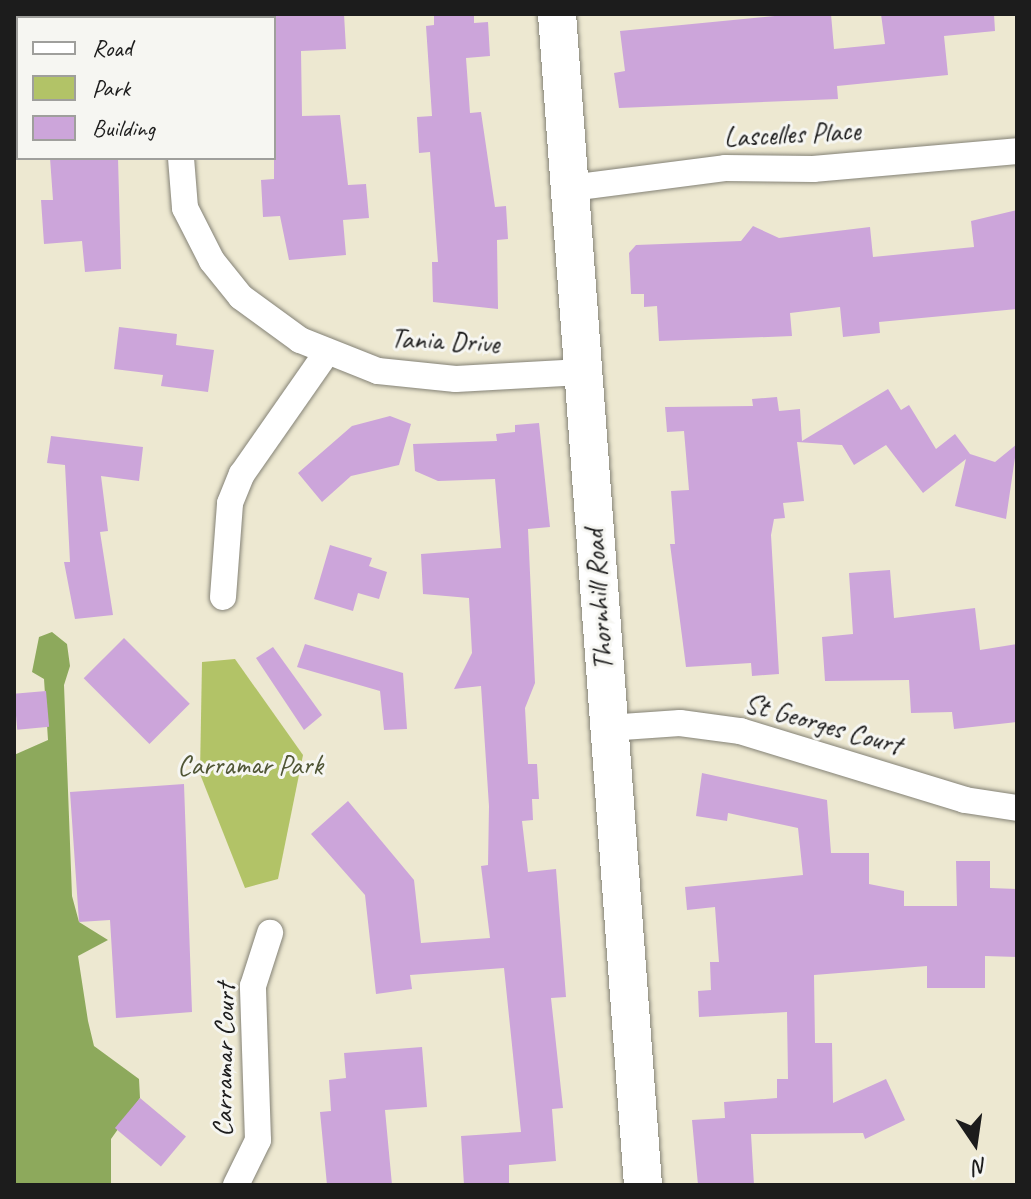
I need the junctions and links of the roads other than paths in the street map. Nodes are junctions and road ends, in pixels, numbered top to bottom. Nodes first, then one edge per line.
1 (557, 14) edge
2 (1017, 151) edge
3 (181, 160) edge
4 (571, 188) junction
5 (327, 352) junction
6 (582, 372) junction
7 (223, 597) dead end
8 (608, 728) junction
9 (1017, 808) edge
10 (270, 933) dead end
11 (236, 1185) edge
12 (643, 1185) edge

1 - 4 street, Thornhill Road
2 - 4 street, Lascelles Place
3 - 5 street, Tania Drive
4 - 6 street, Thornhill Road
5 - 6 street, Tania Drive
5 - 7 street
6 - 8 street, Thornhill Road
8 - 9 street, St Georges Court
8 - 12 street, Thornhill Road
10 - 11 street, Carramar Court

